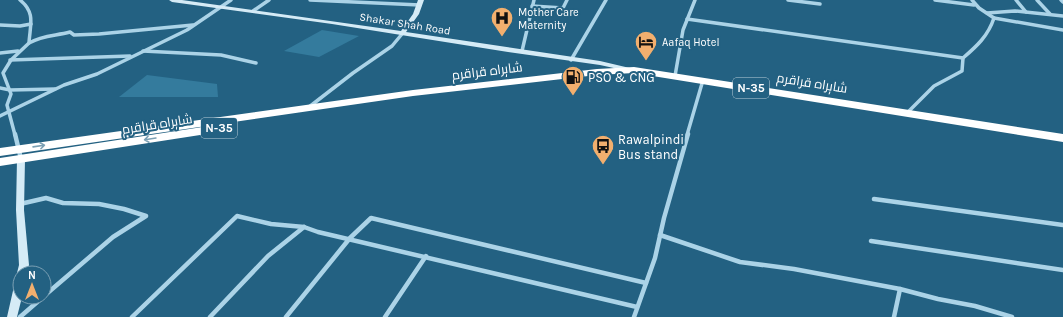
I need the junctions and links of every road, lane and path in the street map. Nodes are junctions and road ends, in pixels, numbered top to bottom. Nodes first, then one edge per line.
1 (20, 0) edge
2 (172, 0) edge
3 (231, 0) edge
4 (269, 0) edge
5 (310, 0) edge
6 (534, 0) edge
7 (567, 0) edge
8 (606, 0) edge
9 (695, 0) edge
10 (788, 0) edge
11 (935, 0) edge
12 (972, 0) edge
13 (1016, 0) edge
14 (1037, 0) edge
15 (420, 3) edge
16 (820, 4) dead end
17 (532, 6) junction
18 (974, 6) junction
19 (220, 8) junction
20 (253, 12) junction
21 (1026, 12) junction
22 (987, 13) junction
23 (1050, 14) junction
24 (1063, 16) edge
25 (994, 18) junction
26 (687, 19) junction
27 (31, 24) junction
28 (0, 25) edge
29 (195, 25) junction
30 (1063, 30) edge
31 (402, 34) junction
32 (28, 43) junction
33 (19, 51) junction
34 (143, 51) junction
35 (522, 51) junction
36 (0, 52) edge
37 (133, 56) junction
38 (963, 58) junction
39 (10, 60) junction
40 (571, 60) junction
41 (256, 63) dead end
42 (634, 70) junction
43 (675, 76) junction
44 (703, 80) junction
45 (0, 88) edge
46 (57, 89) junction
47 (10, 90) junction
48 (437, 91) junction
49 (309, 107) junction
50 (9, 113) junction
51 (907, 113) junction
52 (0, 116) edge
53 (1063, 138) edge
54 (0, 152) edge
55 (20, 154) junction
56 (0, 162) edge
57 (874, 199) dead end
58 (20, 204) junction
59 (1063, 225) edge
60 (304, 227) junction
61 (660, 235) junction
62 (350, 238) junction
63 (871, 241) dead end
64 (426, 256) junction
65 (24, 265) edge
66 (1063, 270) edge
67 (646, 283) junction
68 (52, 288) edge
69 (900, 289) junction
70 (15, 305) edge
71 (33, 305) edge
72 (637, 307) junction
73 (12, 317) edge
74 (20, 317) edge
75 (132, 317) edge
76 (210, 317) edge
77 (286, 317) edge
78 (385, 317) edge
79 (634, 317) edge
80 (894, 317) edge
81 (1012, 317) edge

1 - 27 street
2 - 19 main road, Shakar Shah Road
3 - 19 street
4 - 20 street
5 - 15 street
6 - 17 street
7 - 17 street
8 - 40 street
9 - 26 street
10 - 16 street
11 - 18 street
12 - 18 street
13 - 21 street
14 - 23 street
15 - 31 main road
17 - 35 street
18 - 22 street
19 - 20 main road, Shakar Shah Road
19 - 29 street
20 - 31 main road, Shakar Shah Road
21 - 22 street
21 - 23 street
22 - 25 street
23 - 24 street
25 - 30 street
25 - 38 street
26 - 38 street
26 - 43 street
27 - 28 street
27 - 32 street
29 - 32 street
29 - 34 street
31 - 35 main road, Shakar Shah Road
31 - 49 street
32 - 33 street
33 - 36 street
33 - 39 street
34 - 37 street
34 - 41 street
35 - 40 main road, Shakar Shah Road
37 - 39 street
37 - 46 street
38 - 51 street
39 - 47 street
40 - 42 main road, Shakar Shah Road
42 - 43 highway, شاہراہ قراقرم / N-35
42 - 48 highway, شاہراہ قراقرم / N-35
43 - 44 highway, شاہراہ قراقرم / N-35
44 - 51 highway, شاہراہ قراقرم / N-35
44 - 61 street
45 - 47 street
46 - 47 street
46 - 50 street
47 - 50 street
48 - 49 highway, شاہراہ قراقرم / N-35
48 -> 55 highway, شاہراہ قراقرم / N-35
55 -> 49 highway, شاہراہ قراقرم / N-35
50 - 52 street
50 - 55 street
51 - 53 highway, شاہراہ قراقرم / N-35
54 - 55 highway, شاہراہ قراقرم / N-35
55 - 56 highway, شاہراہ قراقرم / N-35
55 - 58 main road
57 - 59 street
58 - 65 main road
58 - 68 street
60 - 62 street
60 - 75 street
60 - 76 street
61 - 67 street
61 - 69 street
62 - 64 street
62 - 67 street
62 - 77 street
63 - 66 street
64 - 72 street
64 - 78 street
67 - 72 street
69 - 80 street
69 - 81 street
70 - 73 main road
71 - 74 street
72 - 79 street

